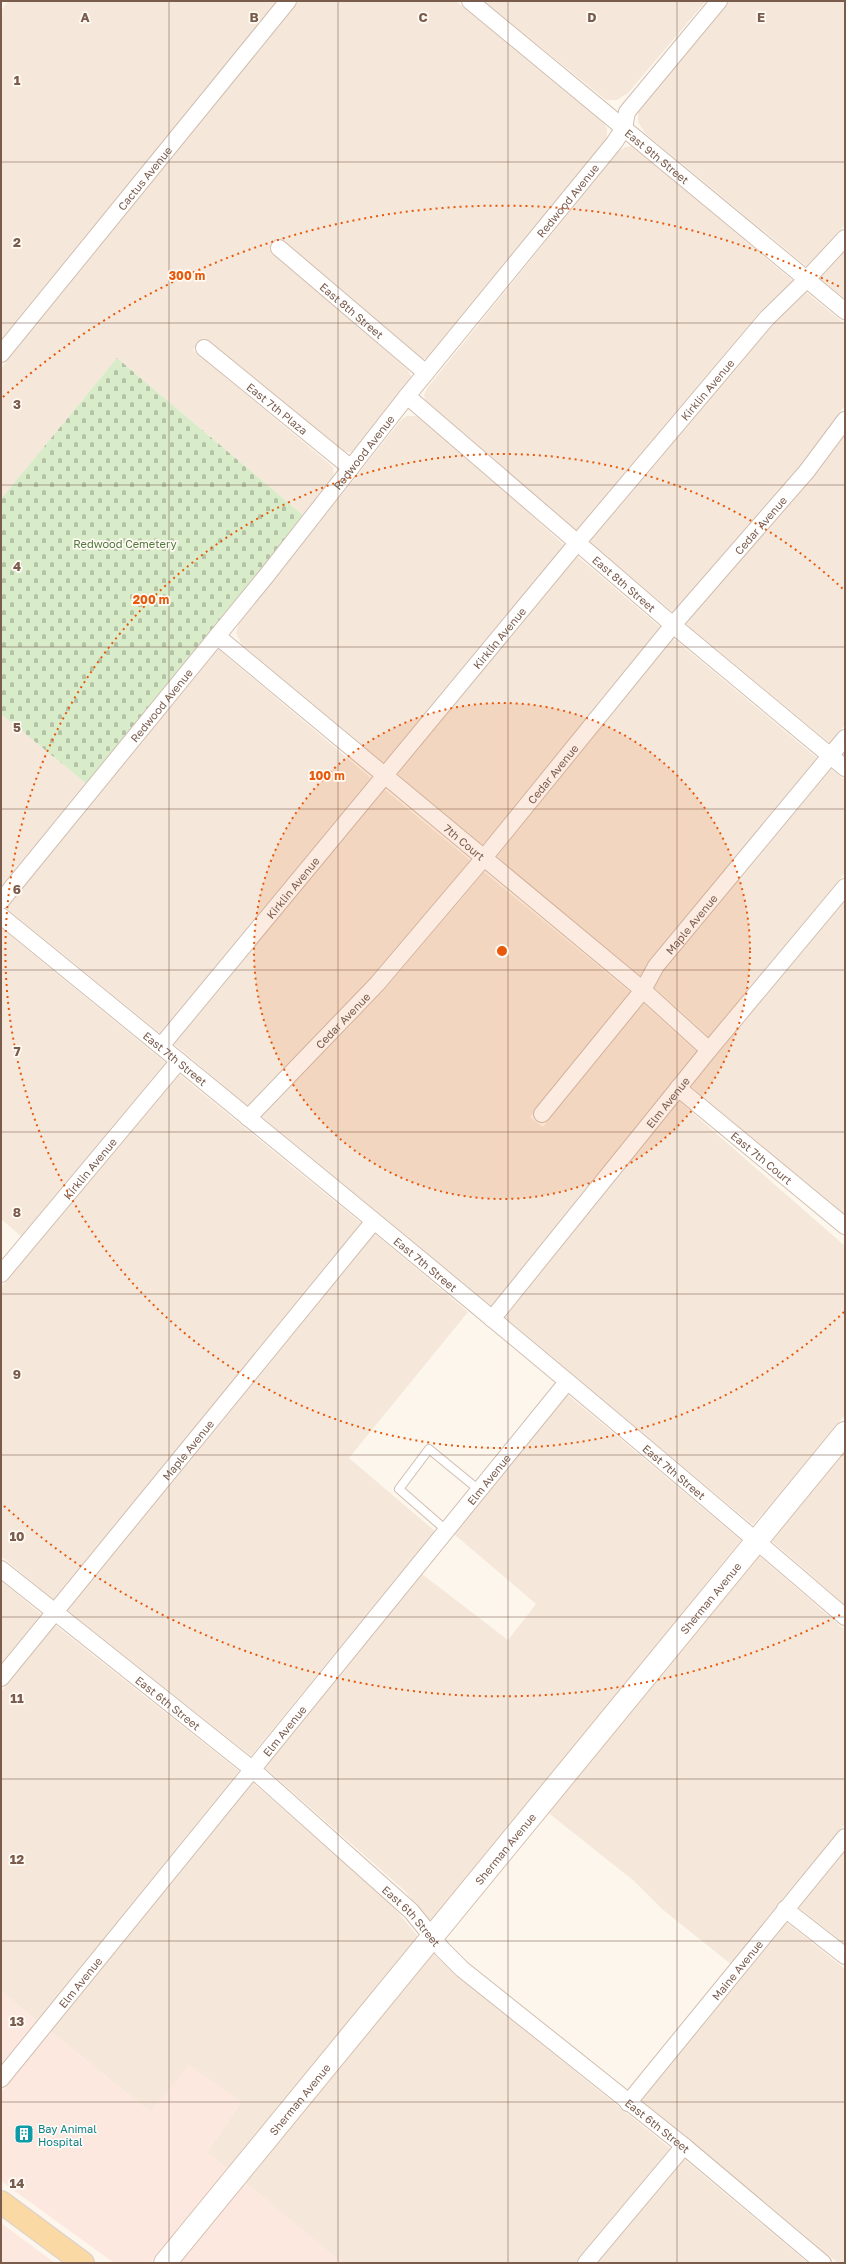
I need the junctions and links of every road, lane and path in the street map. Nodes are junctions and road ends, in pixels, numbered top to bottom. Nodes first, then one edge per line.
1 (288, 1) edge
2 (470, 1) edge
3 (719, 1) edge
4 (624, 128) junction
5 (845, 238) edge
6 (279, 248) dead end
7 (806, 280) junction
8 (845, 311) edge
9 (204, 348) dead end
10 (1, 354) edge
11 (426, 373) junction
12 (407, 396) junction
13 (845, 420) edge
14 (351, 468) junction
15 (577, 543) junction
16 (673, 625) junction
17 (217, 636) junction
18 (845, 738) edge
19 (830, 756) junction
20 (845, 768) edge
21 (384, 776) junction
22 (483, 859) junction
23 (845, 887) edge
24 (1, 900) edge
25 (1, 916) edge
26 (643, 990) junction
27 (161, 1046) junction
28 (709, 1050) junction
29 (179, 1061) junction
30 (678, 1088) junction
31 (542, 1114) dead end
32 (248, 1118) junction
33 (374, 1221) junction
34 (845, 1226) edge
35 (1, 1274) edge
36 (492, 1319) junction
37 (567, 1382) junction
38 (845, 1433) edge
39 (479, 1490) junction
40 (446, 1530) junction
41 (757, 1540) junction
42 (1, 1569) edge
43 (54, 1612) junction
44 (845, 1617) edge
45 (1, 1678) edge
46 (252, 1769) junction
47 (845, 1837) edge
48 (785, 1909) junction
49 (432, 1937) junction
50 (845, 1956) edge
51 (1, 2079) edge
52 (628, 2103) junction
53 (684, 2146) junction
54 (1, 2202) edge
55 (84, 2263) edge
56 (165, 2263) edge
57 (586, 2263) edge
58 (823, 2263) edge

1 - 10 street, Cactus Avenue
2 - 4 street, East 9th Street
3 - 4 street, Redwood Avenue
4 - 7 street, East 9th Street
4 - 11 street, Redwood Avenue
5 - 7 street, Kirklin Avenue
6 - 11 street, East 8th Street
7 - 8 street, East 9th Street
7 - 15 street, Kirklin Avenue
9 - 14 street, East 7th Plaza
11 - 12 street, Redwood Avenue
12 - 14 street, Redwood Avenue
12 - 15 street, East 8th Street
13 - 16 street, Cedar Avenue
14 - 17 street, Redwood Avenue
15 - 16 street, East 8th Street
15 - 21 street, Kirklin Avenue
16 - 19 street, East 8th Street
16 - 22 street, Cedar Avenue
17 - 21 street, 7th Court
17 - 24 street, Redwood Avenue
18 - 19 street, Maple Avenue
19 - 20 street, East 8th Street
19 - 26 street, Maple Avenue
21 - 22 street, 7th Court
21 - 27 street, Kirklin Avenue
22 - 26 street, 7th Court
22 - 32 street, Cedar Avenue
23 - 28 street, Elm Avenue
25 - 27 street, East 7th Street
26 - 28 street, 7th Court
26 - 31 street, Maple Avenue
27 - 29 street, East 7th Street
28 - 30 street, Elm Avenue
29 - 32 street, East 7th Street
29 - 35 street, Kirklin Avenue
30 - 34 street, East 7th Court
30 - 36 street, Elm Avenue
32 - 33 street, East 7th Street
33 - 36 street, East 7th Street
33 - 43 street, Maple Avenue
36 - 37 street, East 7th Street
37 - 39 street, Elm Avenue
37 - 41 street, East 7th Street
38 - 41 street, Sherman Avenue
39 - 40 street, Elm Avenue
39 - 40 lane
40 - 46 street, Elm Avenue
41 - 44 street, East 7th Street
41 - 49 street, Sherman Avenue
42 - 43 street, East 6th Street
43 - 45 street, Maple Avenue
43 - 46 street, East 6th Street
46 - 49 street, East 6th Street
46 - 51 street, Elm Avenue
47 - 48 street, Maine Avenue
48 - 50 street
48 - 52 street, Maine Avenue
49 - 52 street, East 6th Street
49 - 56 street, Sherman Avenue
52 - 53 street, East 6th Street
53 - 57 street
53 - 58 street, East 6th Street
54 - 55 main road

